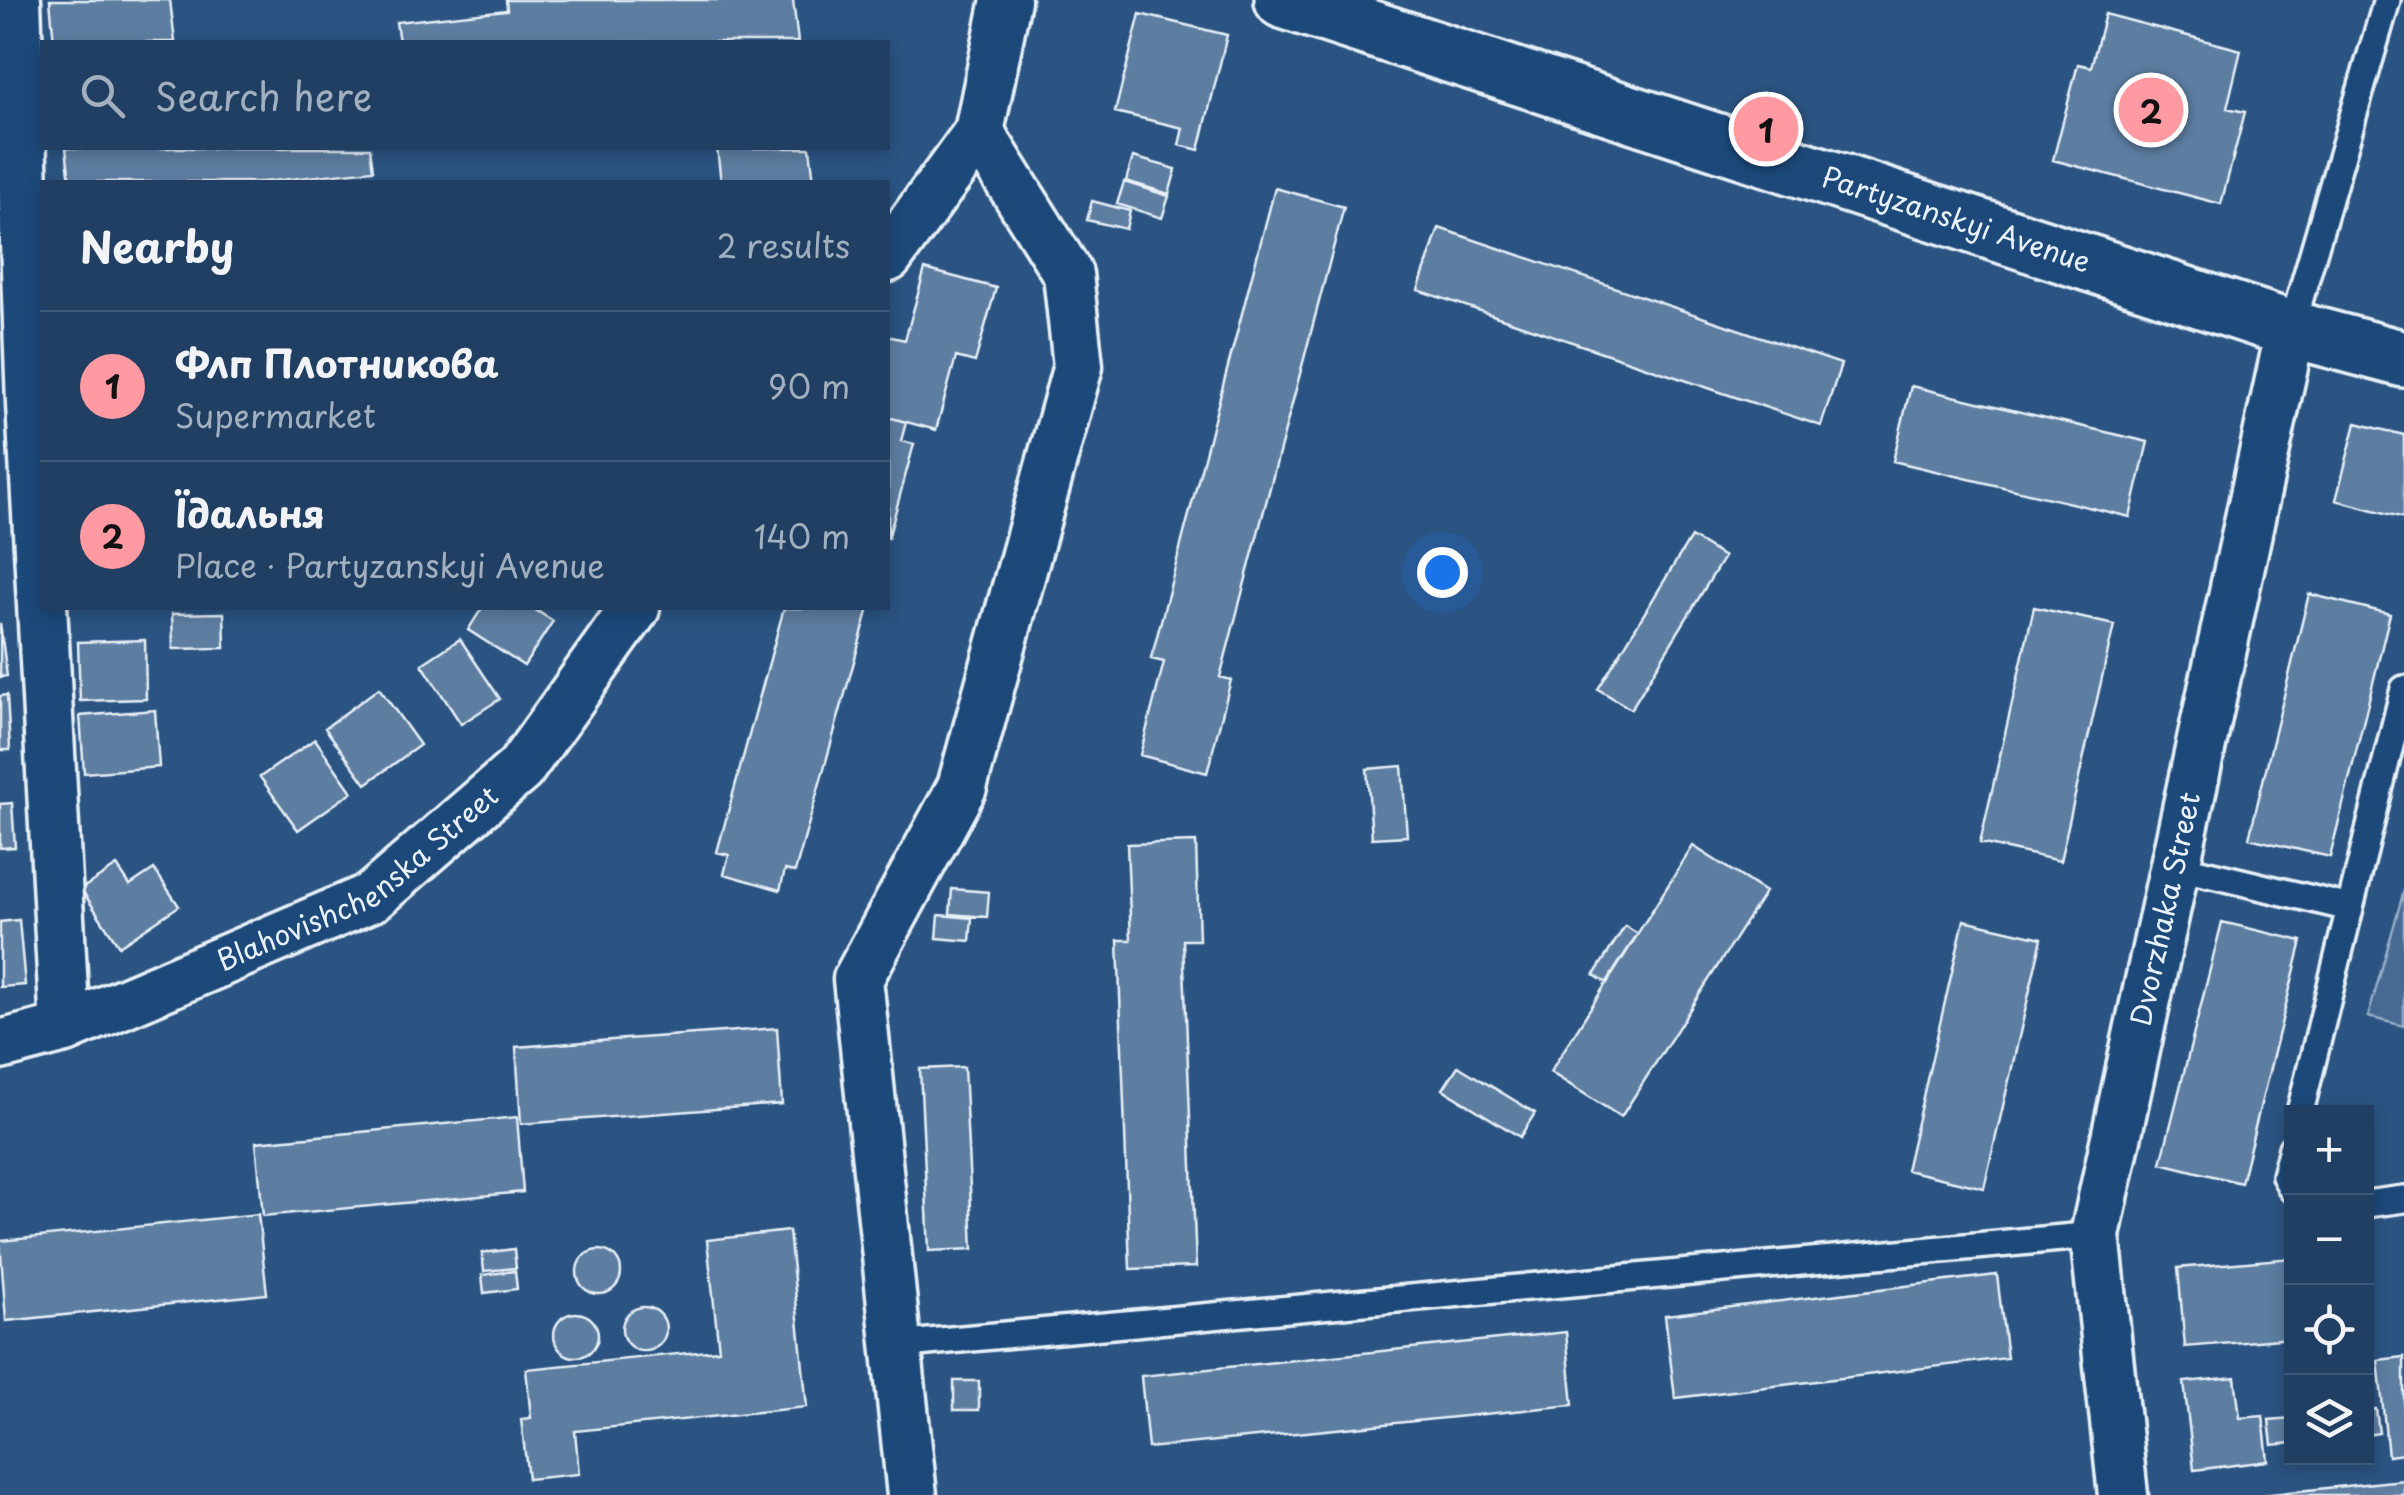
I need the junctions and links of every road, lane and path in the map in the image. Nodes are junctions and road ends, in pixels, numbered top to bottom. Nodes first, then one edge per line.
1 (16, 0) edge
2 (1006, 0) edge
3 (1283, 0) edge
4 (2387, 0) edge
5 (979, 132) junction
6 (890, 254) edge
7 (2291, 330) junction
8 (2404, 359) edge
9 (36, 403) edge
10 (40, 489) edge
11 (46, 610) edge
12 (634, 610) edge
13 (2404, 689) edge
14 (2175, 866) junction
15 (2350, 908) junction
16 (65, 1028) junction
17 (0, 1046) edge
18 (2302, 1105) edge
19 (2404, 1199) edge
20 (2374, 1203) edge
21 (2094, 1235) junction
22 (896, 1345) junction
23 (912, 1495) edge
24 (2124, 1495) edge

1 - 9 street
2 - 5 street
3 - 7 street, Partyzanskyi Avenue
4 - 7 lane
5 - 6 street
5 - 22 street
7 - 8 street, Partyzanskyi Avenue
7 - 14 street, Dvorzhaka Street
9 - 10 street
11 - 16 street
12 - 16 street, Blahovishchenska Street
13 - 15 lane
14 - 15 lane
14 - 21 street, Dvorzhaka Street
15 - 18 lane
16 - 17 street, Blahovishchenska Street
19 - 20 lane
21 - 22 lane
21 - 24 street, Dvorzhaka Street
22 - 23 street

